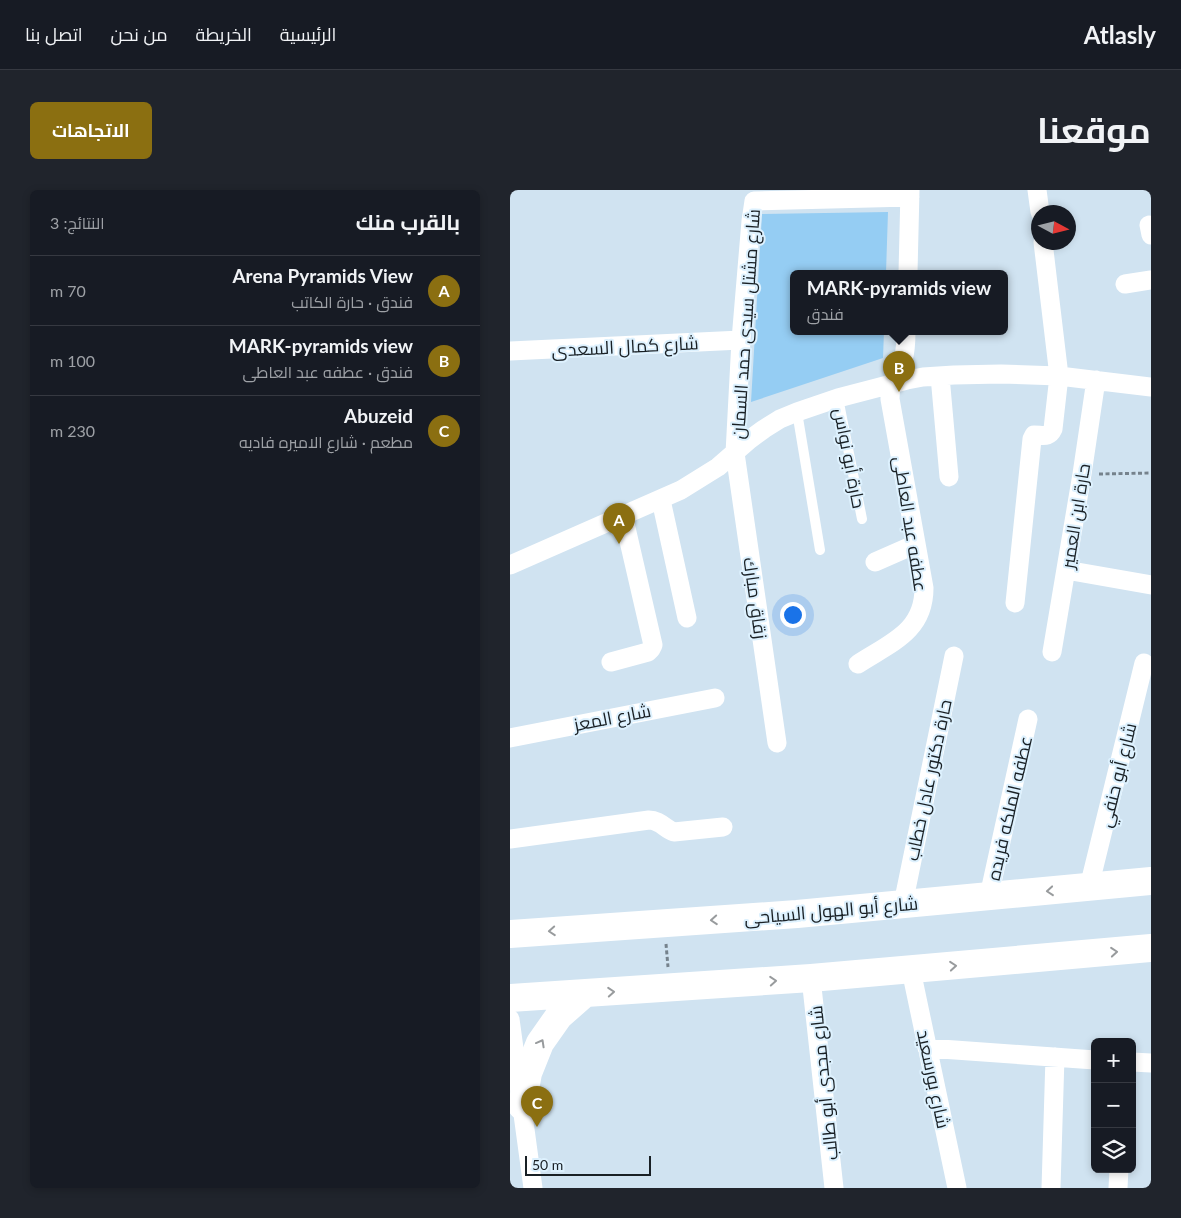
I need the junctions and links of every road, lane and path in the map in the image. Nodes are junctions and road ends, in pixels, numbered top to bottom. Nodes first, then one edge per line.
1 (1037, 190) edge
2 (910, 193) edge
3 (755, 196) edge
4 (1039, 205) edge
5 (1044, 250) edge
6 (908, 270) edge
7 (1151, 280) edge
8 (1125, 284) dead end
9 (906, 335) edge
10 (741, 340) junction
11 (510, 351) edge
12 (940, 376) junction
13 (1059, 376) junction
14 (1096, 380) junction
15 (891, 383) junction
16 (1151, 387) edge
17 (838, 398) junction
18 (797, 412) junction
19 (735, 453) junction
20 (1151, 473) edge
21 (1082, 474) junction
22 (949, 476) dead end
23 (661, 500) junction
24 (623, 515) junction
25 (862, 519) dead end
26 (916, 544) junction
27 (820, 550) dead end
28 (875, 562) dead end
29 (510, 565) edge
30 (1066, 570) junction
31 (1151, 585) edge
32 (1015, 603) dead end
33 (687, 618) dead end
34 (1052, 652) dead end
35 (954, 656) dead end
36 (611, 662) dead end
37 (1144, 663) dead end
38 (858, 664) dead end
39 (714, 698) dead end
40 (1028, 719) dead end
41 (510, 738) edge
42 (777, 743) dead end
43 (723, 827) dead end
44 (510, 839) edge
45 (1151, 881) edge
46 (1090, 887) junction
47 (989, 896) junction
48 (903, 904) junction
49 (664, 923) junction
50 (510, 934) edge
51 (1151, 948) edge
52 (911, 970) junction
53 (811, 978) junction
54 (670, 988) junction
55 (584, 994) junction
56 (510, 998) edge
57 (510, 1019) edge
58 (927, 1048) junction
59 (1055, 1057) junction
60 (1091, 1060) edge
61 (1136, 1062) edge
62 (1151, 1064) edge
63 (522, 1106) junction
64 (1119, 1173) edge
65 (533, 1188) edge
66 (834, 1188) edge
67 (957, 1188) edge
68 (1051, 1188) edge
69 (1118, 1188) edge

1 - 4 street
2 - 3 street, شارع مشتل سيدى حمد السمان
2 - 6 street
3 - 10 street, شارع مشتل سيدى حمد السمان
5 - 13 street
7 - 8 street
9 - 15 street
10 - 11 street, شارع كمال السعدى
10 - 19 street, شارع مشتل سيدى حمد السمان
12 - 13 street
12 - 15 street
12 - 22 street
13 - 14 street
13 - 32 street
14 - 16 street
14 - 21 street, حارة ابن العمير
15 - 17 street
15 - 26 street, عطفه عبد العاطى
17 - 18 street
17 - 25 lane, حارة أبو نواس
18 - 19 street
18 - 27 lane
19 - 23 street
19 - 42 street, زقاق مبارك
20 - 21 path
21 - 30 street, حارة ابن العمير
23 - 24 street
23 - 33 street
24 - 29 street
24 - 36 street
26 - 28 street
26 - 38 street, عطفه عبد العاطى
30 - 31 street
30 - 34 street, حارة ابن العمير
35 - 48 street, حارة دكتور عادل خطاب
37 - 46 street, شارع أبو حنفي
39 - 41 street, شارع المعز
40 - 47 street, عطفه الملكه فريده
43 - 44 street
45 - 46 main road, شارع أبو الهول السياحى
46 -> 47 main road, شارع أبو الهول السياحى
47 - 48 main road, شارع أبو الهول السياحى
48 -> 49 main road, شارع أبو الهول السياحى
49 -> 50 main road, شارع أبو الهول السياحى
49 - 54 path
52 -> 51 main road
52 - 53 main road
52 - 58 street, شارع بورسعيد
54 -> 53 main road
53 - 66 street, شارع مجدى أبو طالب
55 -> 54 main road
55 - 56 main road
63 -> 55 main road
57 - 63 street
58 - 59 street
58 - 67 street, شارع بورسعيد
59 - 60 street
59 - 68 street
61 - 62 street
63 - 65 street
64 - 69 street

